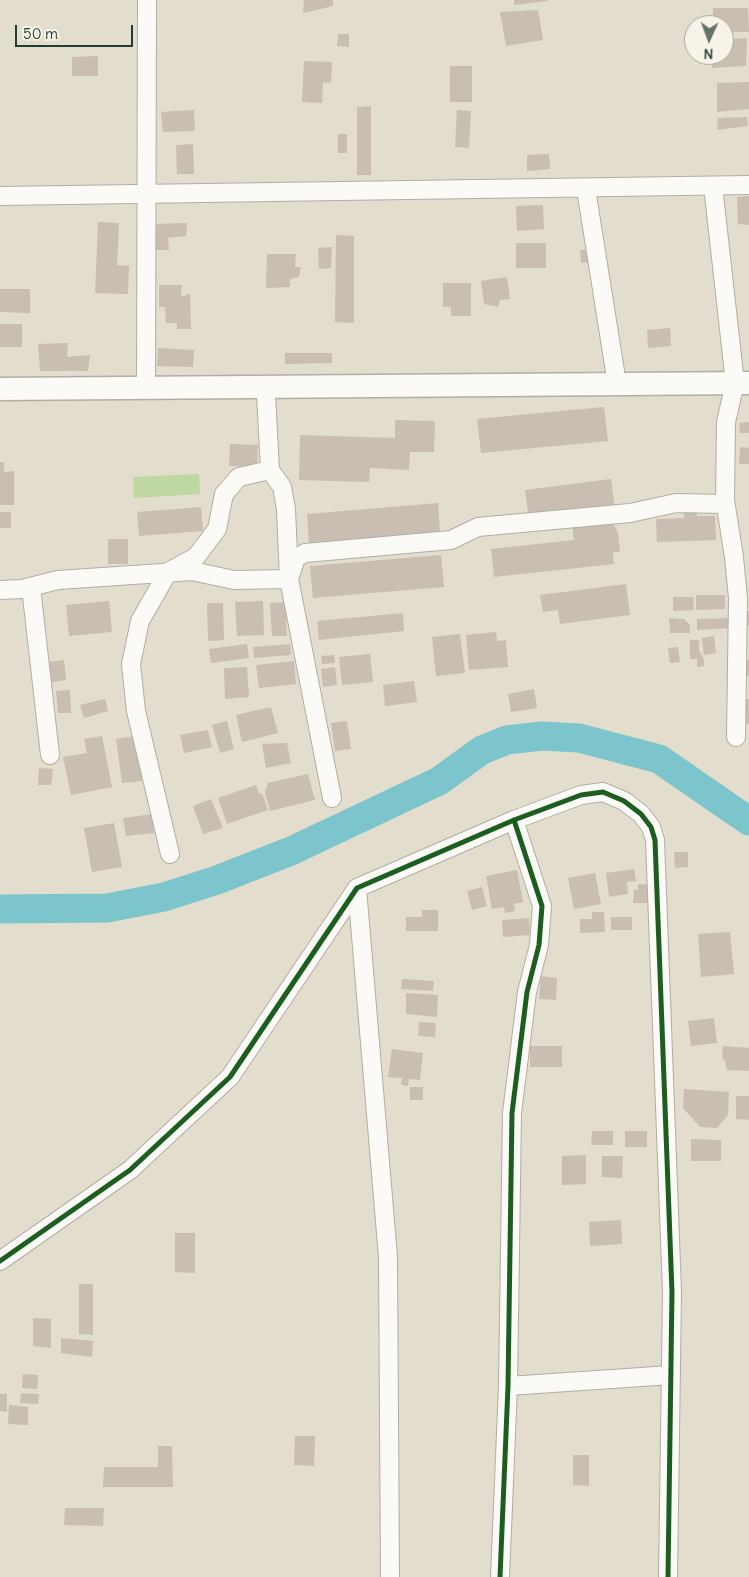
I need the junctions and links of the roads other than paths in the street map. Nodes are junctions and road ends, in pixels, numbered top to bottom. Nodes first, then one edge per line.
1 (147, 0) edge
2 (749, 185) edge
3 (713, 186) junction
4 (586, 189) junction
5 (145, 194) junction
6 (0, 196) edge
7 (742, 383) edge
8 (618, 384) junction
9 (146, 388) junction
10 (0, 389) edge
11 (266, 395) dead end
12 (270, 470) junction
13 (725, 504) junction
14 (168, 572) junction
15 (289, 579) junction
16 (31, 587) junction
17 (0, 590) edge
18 (736, 737) dead end
19 (50, 755) dead end
20 (332, 798) dead end
21 (514, 820) junction
22 (170, 854) dead end
23 (357, 888) junction
24 (0, 1261) edge
25 (671, 1375) junction
26 (508, 1386) junction
27 (390, 1577) edge
28 (500, 1577) edge
29 (668, 1577) edge

1 - 5 street
2 - 3 street
3 - 4 street
3 - 7 street
4 - 5 street
4 - 8 street
5 - 6 street
5 - 9 street
7 - 8 street
7 - 13 street
8 - 9 street
9 - 10 street
11 - 12 street
12 - 14 street
12 - 15 street
13 - 15 street
13 - 18 street
14 - 15 street
14 - 16 street
14 - 22 street
15 - 20 street
16 - 17 street
16 - 19 street
21 - 23 street
21 - 25 street
21 - 26 street
23 - 24 street
23 - 27 street
25 - 26 street
25 - 29 street
26 - 28 street

